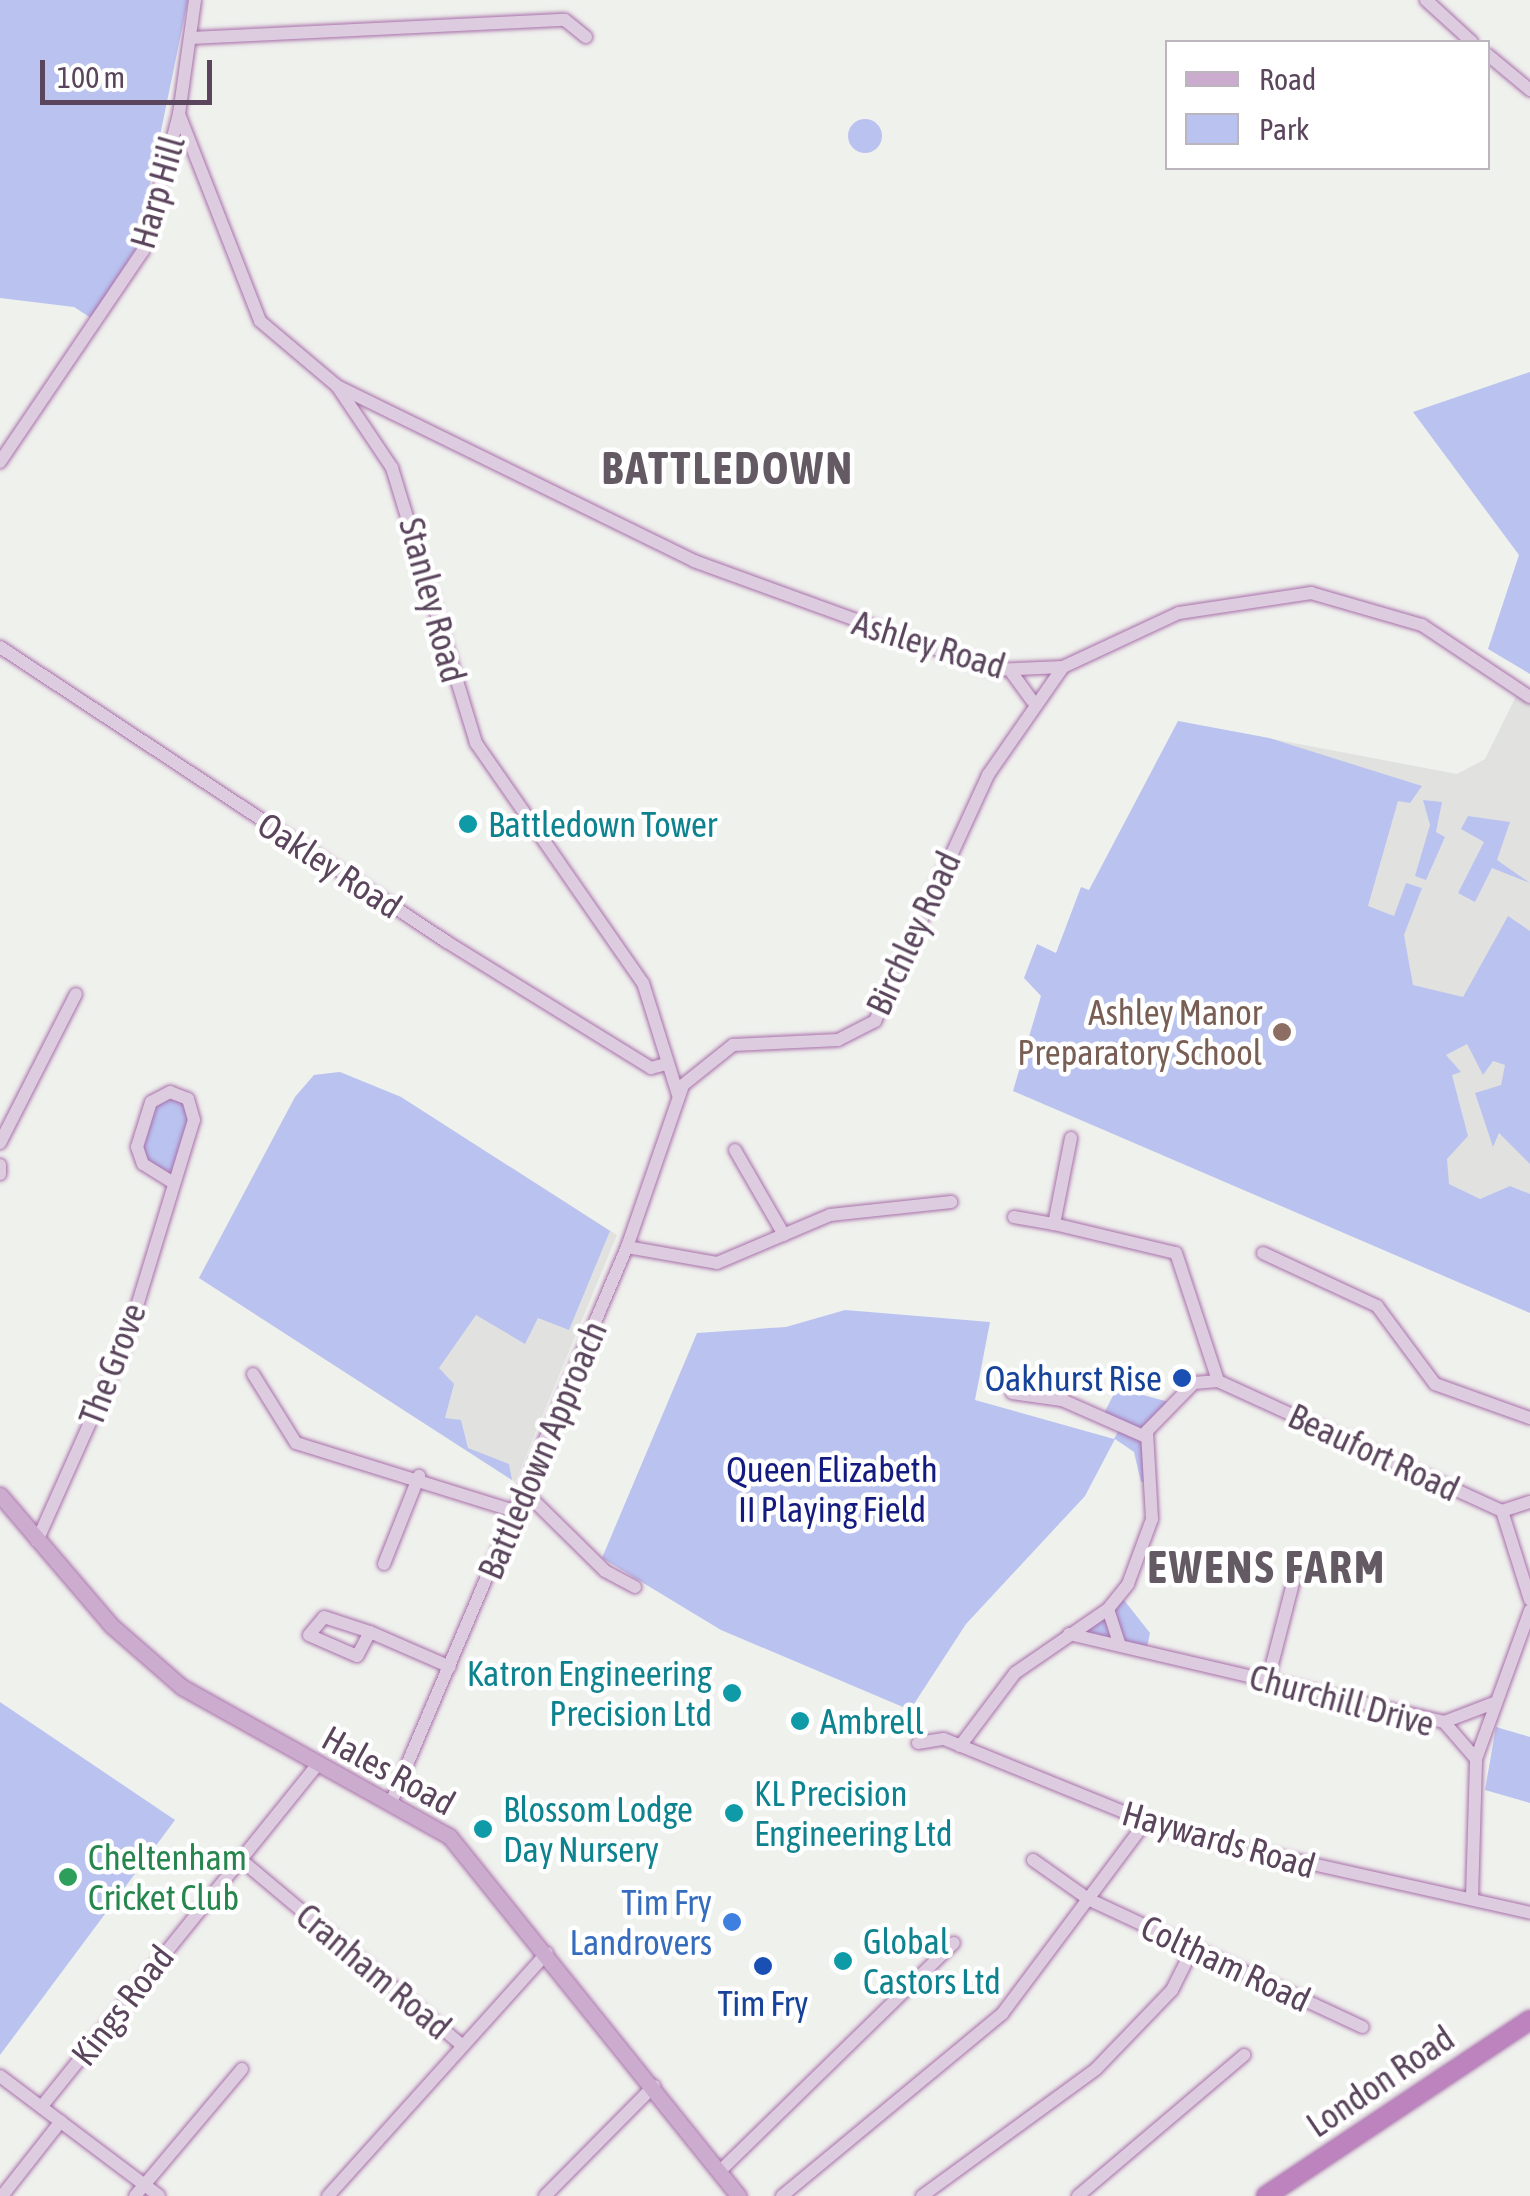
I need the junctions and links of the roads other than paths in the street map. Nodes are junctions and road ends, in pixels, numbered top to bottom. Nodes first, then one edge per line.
1 (195, 0) edge
2 (1426, 0) edge
3 (586, 37) dead end
4 (191, 38) junction
5 (1470, 40) edge
6 (1490, 57) edge
7 (1530, 90) edge
8 (179, 114) junction
9 (337, 386) junction
10 (375, 403) junction
11 (362, 419) junction
12 (0, 462) edge
13 (0, 648) edge
14 (1064, 666) junction
15 (1012, 673) junction
16 (1530, 696) edge
17 (1032, 701) junction
18 (76, 994) dead end
19 (68, 1008) junction
20 (84, 1016) dead end
21 (666, 1064) junction
22 (678, 1095) junction
23 (1070, 1138) dead end
24 (0, 1142) edge
25 (735, 1150) dead end
26 (0, 1165) edge
27 (0, 1174) edge
28 (170, 1181) junction
29 (951, 1202) dead end
30 (1014, 1217) dead end
31 (1054, 1224) junction
32 (784, 1234) junction
33 (626, 1247) junction
34 (1263, 1252) dead end
35 (253, 1374) dead end
36 (1218, 1381) junction
37 (1012, 1393) dead end
38 (1530, 1418) edge
39 (1146, 1437) junction
40 (419, 1476) junction
41 (525, 1492) junction
42 (0, 1496) edge
43 (1530, 1502) edge
44 (1502, 1510) junction
45 (517, 1512) junction
46 (37, 1541) junction
47 (384, 1564) dead end
48 (1296, 1572) dead end
49 (635, 1587) dead end
50 (1530, 1600) edge
51 (1108, 1610) junction
52 (1530, 1611) edge
53 (370, 1632) dead end
54 (1069, 1634) junction
55 (1120, 1646) junction
56 (450, 1666) junction
57 (1268, 1680) junction
58 (1494, 1703) junction
59 (1444, 1722) junction
60 (918, 1743) dead end
61 (960, 1746) junction
62 (1476, 1759) junction
63 (317, 1765) junction
64 (392, 1800) junction
65 (1144, 1824) junction
66 (240, 1859) junction
67 (1033, 1860) dead end
68 (1472, 1897) junction
69 (1088, 1900) junction
70 (1530, 1913) edge
71 (954, 1943) dead end
72 (1193, 1948) junction
73 (547, 1953) junction
74 (1530, 2020) edge
75 (1364, 2027) dead end
76 (462, 2045) junction
77 (1244, 2055) dead end
78 (242, 2068) dead end
79 (0, 2076) edge
80 (654, 2086) junction
81 (42, 2106) junction
82 (61, 2121) junction
83 (719, 2172) junction
84 (140, 2190) edge
85 (2, 2196) edge
86 (159, 2196) edge
87 (328, 2196) edge
88 (544, 2196) edge
89 (738, 2196) edge
90 (782, 2196) edge
91 (922, 2196) edge
92 (1078, 2196) edge
93 (1266, 2196) edge

1 - 4 street, Harp Hill
2 - 5 street
3 - 4 street
4 - 8 street, Harp Hill
6 - 7 street
8 - 9 street, Stanley Road
8 - 12 street, Harp Hill
9 - 10 street, Ashley Road
9 - 11 street, Stanley Road
10 - 11 street
10 - 15 street, Ashley Road
11 - 21 street, Stanley Road
13 - 21 street, Oakley Road
14 - 15 street, Ashley Road
14 - 16 street, Ashley Road
14 - 17 street, Birchley Road
15 - 17 street
17 - 22 street, Birchley Road
18 - 19 street
19 - 20 street
19 - 24 street
21 - 22 street, Stanley Road
22 - 33 street, Battledown Approach
23 - 31 street
25 - 32 street
26 - 27 street
28 - 28 street, The Grove
28 - 46 street, The Grove
29 - 32 street
30 - 31 street
31 - 36 street
32 - 33 street
33 - 41 street, Battledown Approach
34 - 38 street
35 - 40 street
36 - 39 street
36 - 44 street, Beaufort Road
37 - 39 street
39 - 51 street
40 - 45 street
40 - 47 street
41 - 45 street, Battledown Approach
41 - 49 street
42 - 46 main road, Hales Road
43 - 44 street, Beaufort Road
44 - 50 street
45 - 56 street, Battledown Approach
46 - 63 main road, Hales Road
48 - 57 street
51 - 54 street
51 - 55 street
52 - 58 street
53 - 56 street
54 - 55 street, Churchill Drive
54 - 61 street
55 - 57 street, Churchill Drive
56 - 64 street, Battledown Approach
57 - 59 street, Churchill Drive
58 - 59 street
58 - 62 street
59 - 62 street, Churchill Drive
60 - 61 street, Haywards Road
61 - 65 street, Haywards Road
62 - 68 street, Churchill Drive
63 - 64 main road, Hales Road
63 - 66 street, Kings Road
64 - 73 main road, Hales Road
65 - 68 street, Haywards Road
65 - 69 street
66 - 76 street, Cranham Road
66 - 81 street, Kings Road
67 - 69 street, Coltham Road
68 - 70 street, Haywards Road
69 - 72 street, Coltham Road
69 - 90 street
71 - 83 street
72 - 75 street, Coltham Road
72 - 91 street
73 - 76 street
73 - 80 main road, Hales Road
74 - 93 highway, London Road
76 - 87 street
77 - 92 street
78 - 84 street
79 - 81 street
80 - 83 main road, Hales Road
80 - 88 street
81 - 82 street
82 - 84 street
82 - 85 street
83 - 89 main road, Hales Road
84 - 86 street

